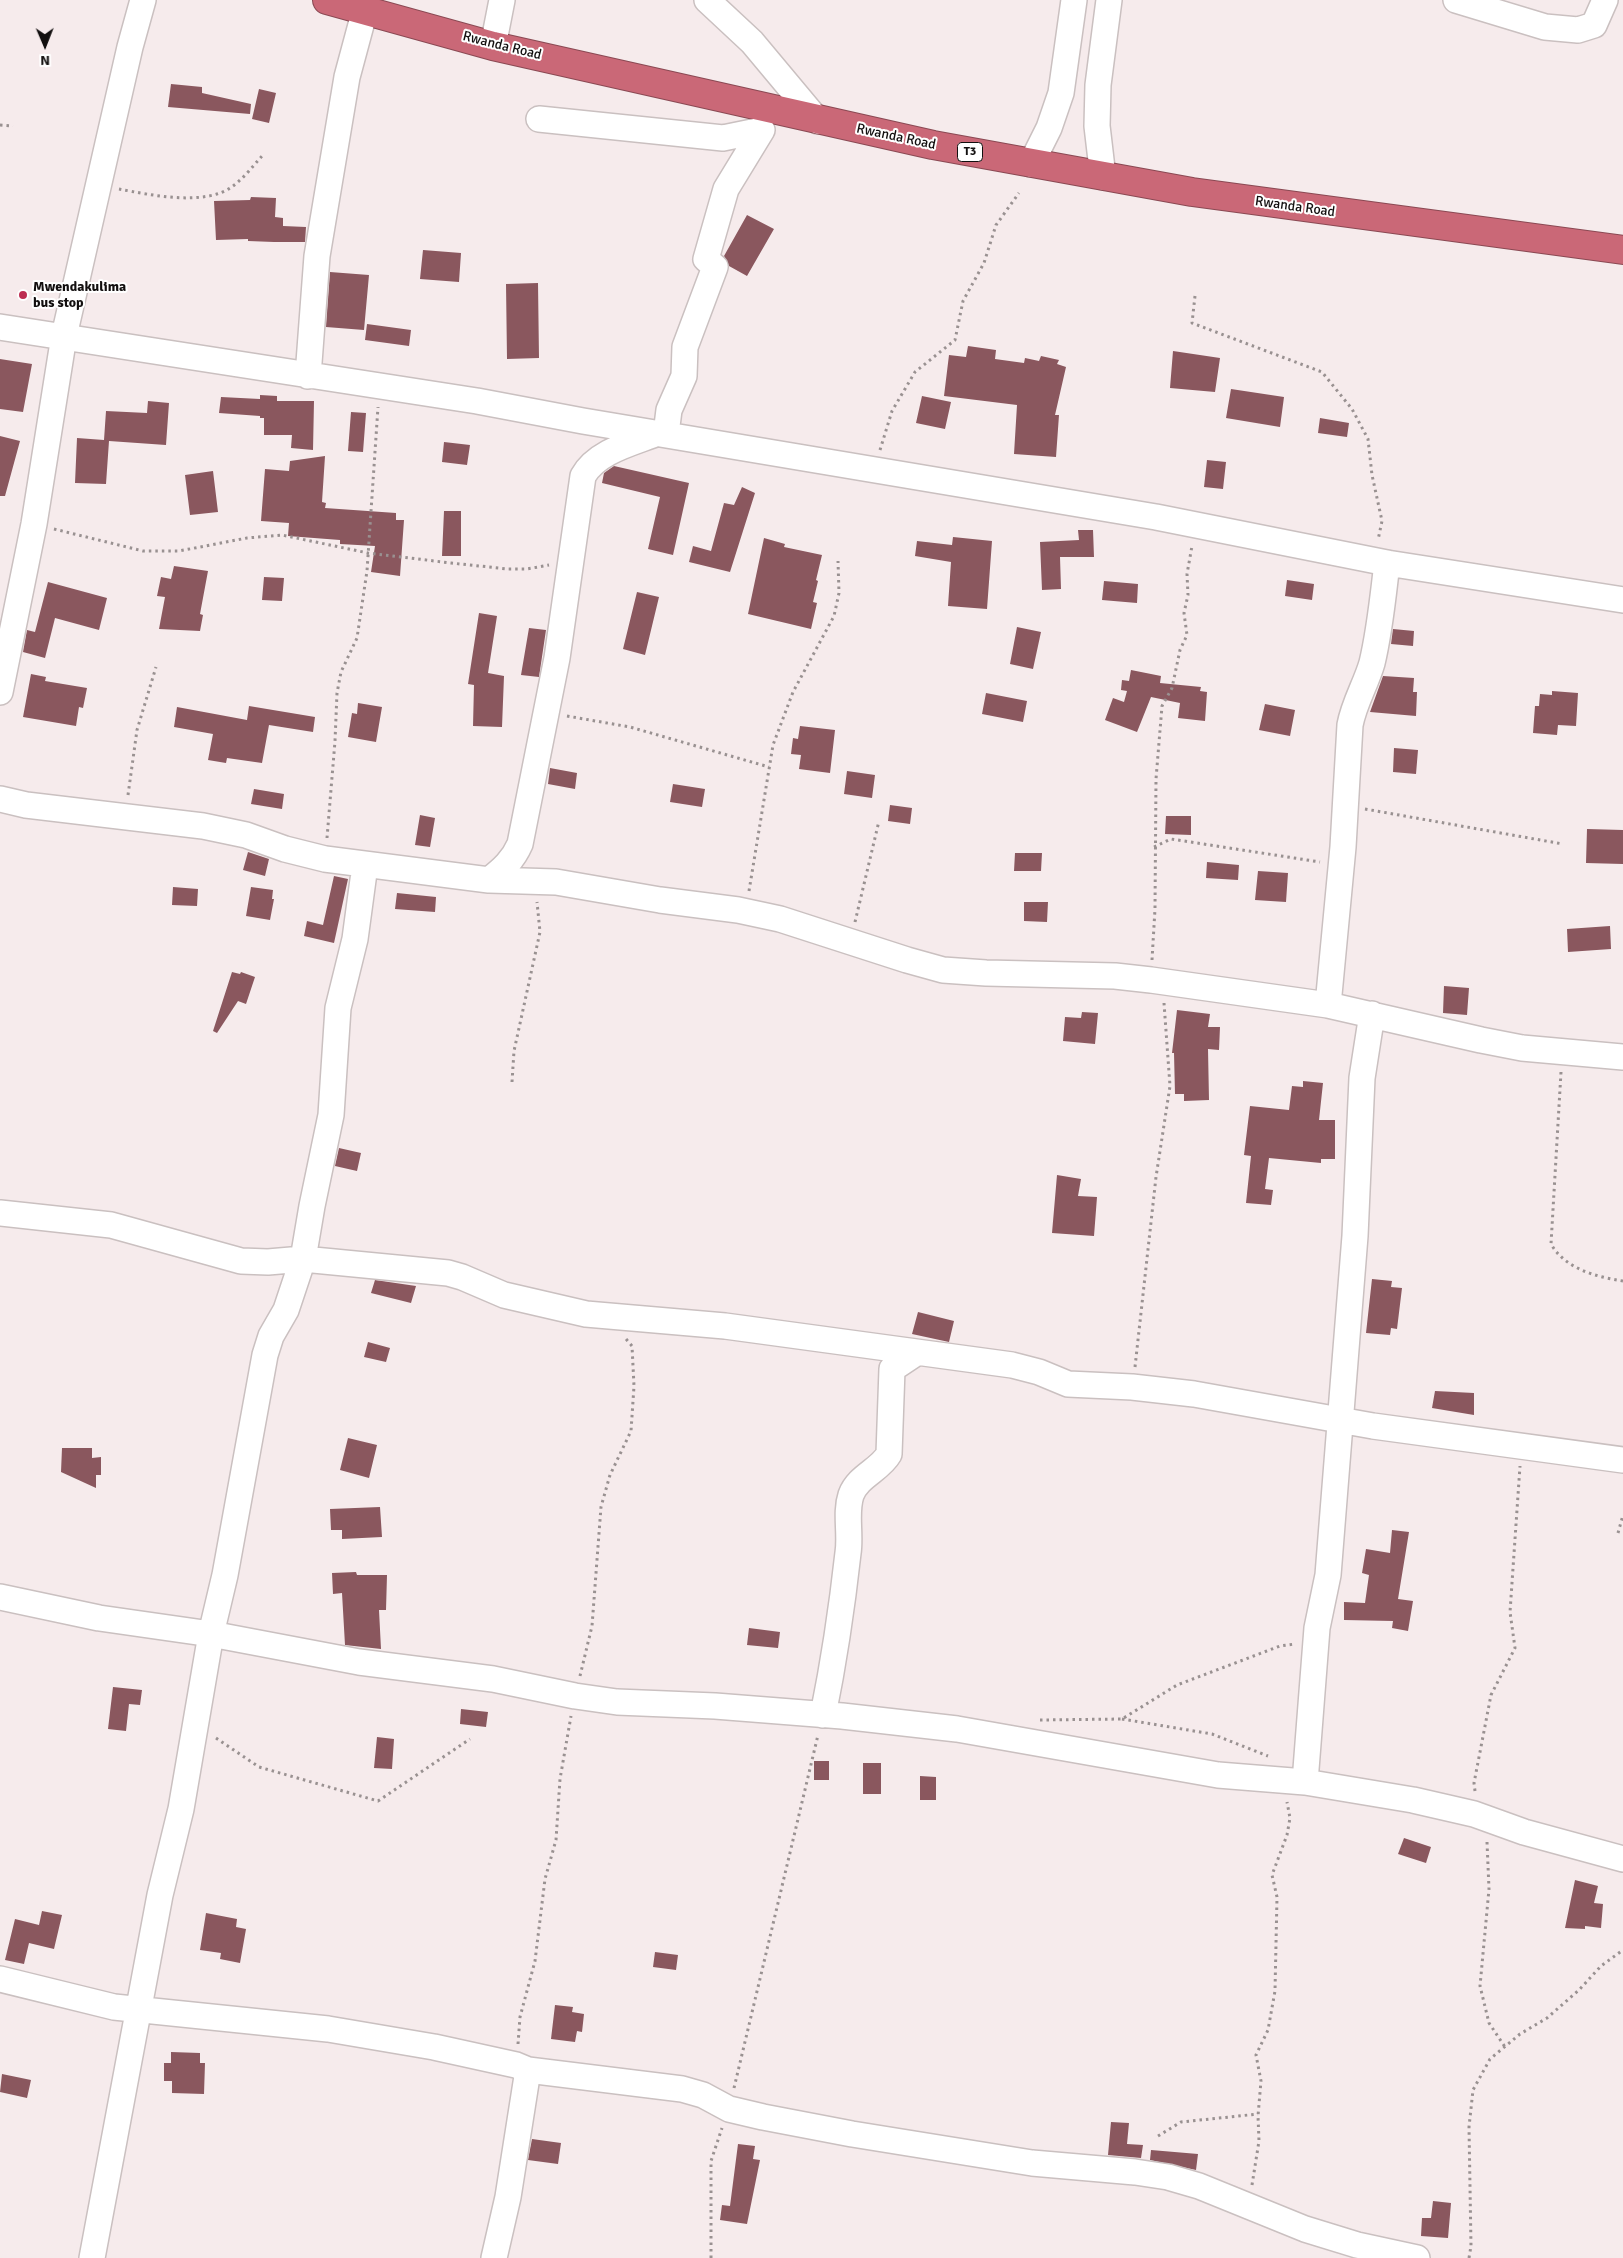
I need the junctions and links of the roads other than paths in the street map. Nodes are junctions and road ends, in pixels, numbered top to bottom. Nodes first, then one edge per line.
1 (143, 0) edge
2 (327, 0) edge
3 (502, 0) edge
4 (707, 0) edge
5 (1074, 0) edge
6 (1109, 0) edge
7 (1456, 0) edge
8 (1605, 0) edge
9 (365, 10) junction
10 (494, 46) junction
11 (539, 119) dead end
12 (818, 121) junction
13 (1032, 164) junction
14 (1104, 177) junction
15 (1623, 250) edge
16 (0, 327) edge
17 (64, 336) junction
18 (308, 376) junction
19 (662, 434) junction
20 (1380, 562) junction
21 (1623, 600) edge
22 (0, 692) edge
23 (0, 799) edge
24 (366, 864) junction
25 (489, 880) junction
26 (1328, 1005) junction
27 (1372, 1014) junction
28 (1623, 1057) edge
29 (0, 1213) edge
30 (303, 1258) junction
31 (916, 1353) junction
32 (1339, 1420) junction
33 (1623, 1460) edge
34 (0, 1597) edge
35 (211, 1634) junction
36 (823, 1715) junction
37 (1296, 1782) junction
38 (1623, 1859) edge
39 (0, 1979) edge
40 (140, 2011) junction
41 (522, 2068) junction
42 (92, 2258) edge
43 (494, 2258) edge
44 (1417, 2258) edge

1 - 17 street
2 - 9 highway, Rwanda Road / T3
3 - 10 street
4 - 12 street
5 - 13 street
6 - 14 street
7 - 8 street
9 - 10 highway, Rwanda Road / T3
9 - 18 street
10 - 12 highway, Rwanda Road / T3
11 - 19 street
12 - 13 highway, Rwanda Road / T3
13 - 14 highway, Rwanda Road / T3
14 - 15 highway, Rwanda Road / T3
16 - 17 street
17 - 18 street
17 - 22 street
18 - 19 street
19 - 20 street
19 - 25 street
20 - 21 street
20 - 26 street
23 - 24 street
24 - 25 street
24 - 30 street
25 - 26 street
26 - 27 street
27 - 28 street
27 - 32 street
29 - 30 street
30 - 31 street
30 - 35 street
31 - 32 street
31 - 36 street
32 - 33 street
32 - 37 street
34 - 35 street
35 - 36 street
35 - 40 street
36 - 37 street
37 - 38 street
39 - 40 street
40 - 41 street
40 - 42 street
41 - 43 street
41 - 44 street

